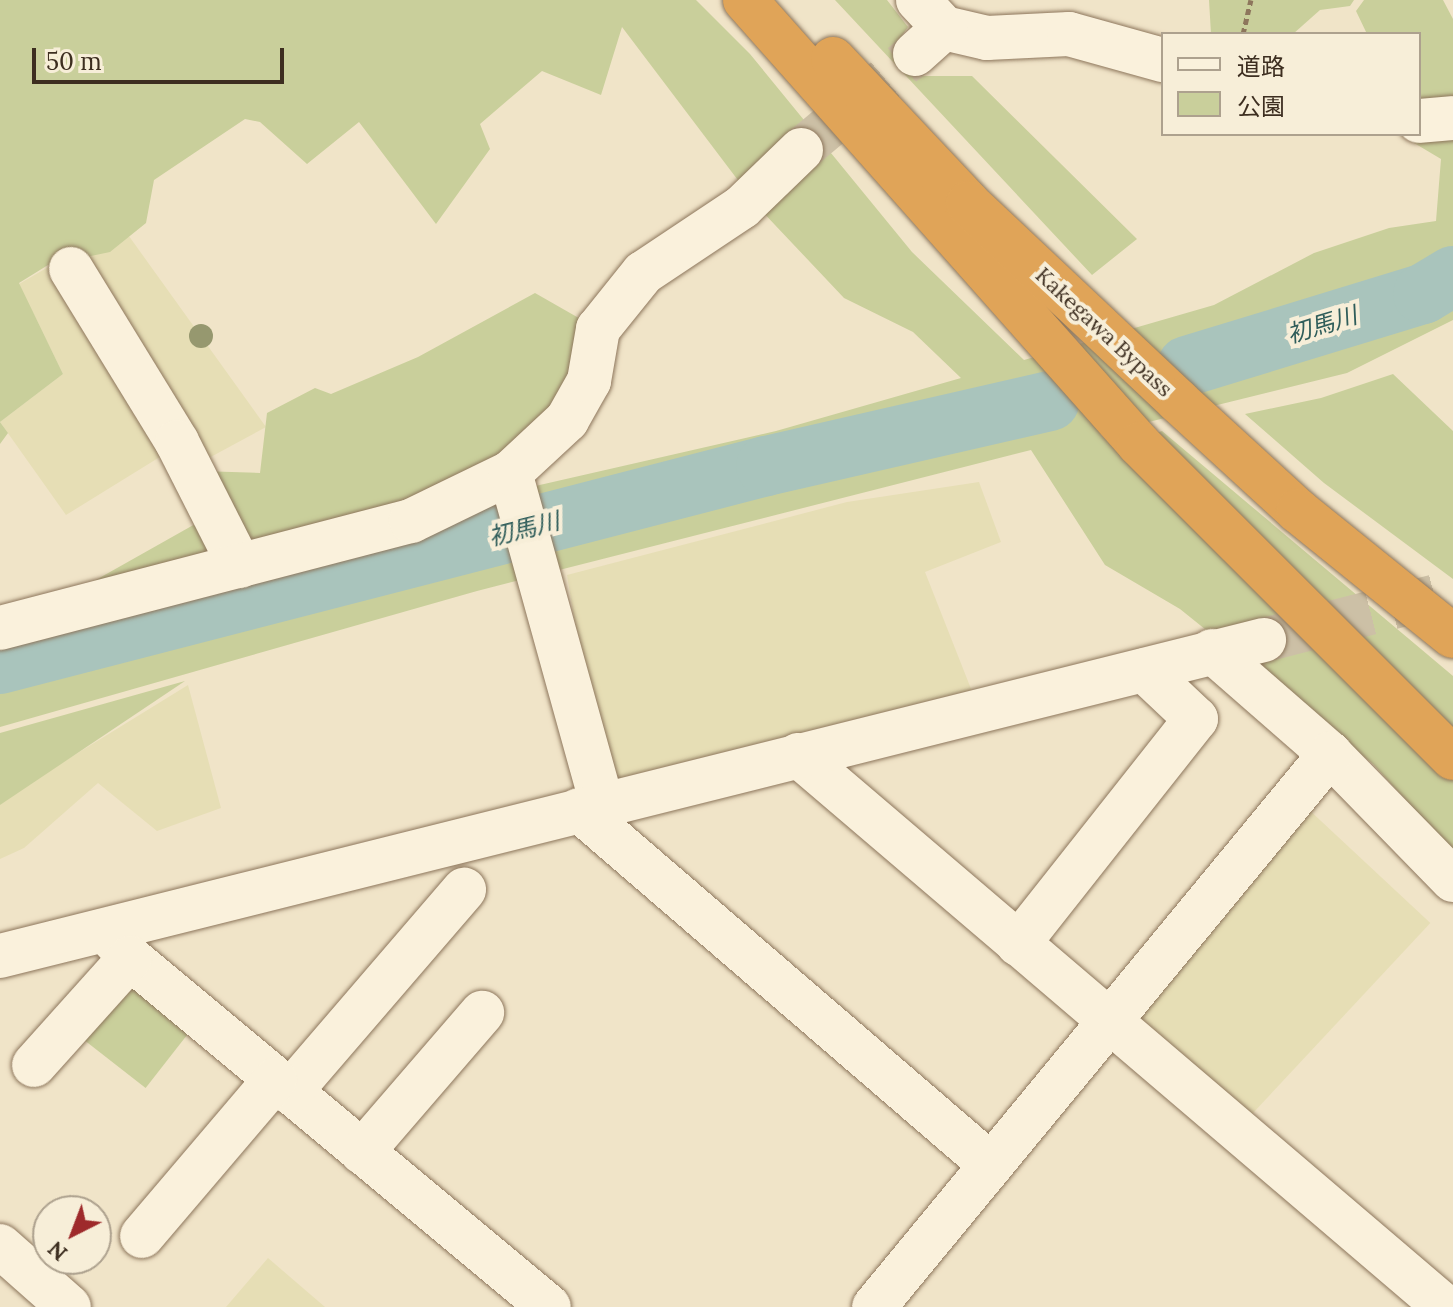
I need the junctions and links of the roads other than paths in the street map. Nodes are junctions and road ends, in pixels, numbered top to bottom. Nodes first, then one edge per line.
1 (745, 0) edge
2 (781, 0) edge
3 (925, 27) edge
4 (1161, 59) edge
5 (1453, 118) edge
6 (1421, 121) edge
7 (801, 150) tunnel mouth
8 (71, 269) dead end
9 (1178, 401) junction
10 (514, 484) junction
11 (240, 566) junction
12 (1453, 600) edge
13 (0, 628) edge
14 (1453, 636) edge
15 (1264, 640) tunnel mouth
16 (1212, 651) junction
17 (1144, 670) junction
18 (1330, 754) junction
19 (798, 755) junction
20 (1453, 758) edge
21 (590, 807) junction
22 (1453, 880) edge
23 (464, 890) dead end
24 (1018, 944) junction
25 (118, 945) junction
26 (0, 956) edge
27 (482, 1013) dead end
28 (1109, 1023) junction
29 (34, 1065) dead end
30 (282, 1086) junction
31 (362, 1152) junction
32 (991, 1165) junction
33 (142, 1236) dead end
34 (0, 1246) edge
35 (69, 1307) edge
36 (549, 1307) edge
37 (874, 1307) edge
38 (1445, 1307) edge

1 - 20 highway
2 - 9 highway, Kakegawa Bypass
3 - 4 street
5 - 6 street
7 - 10 street
8 - 11 street
9 - 12 highway
9 - 14 highway, Kakegawa Bypass
10 - 11 street
10 - 21 street
11 - 13 street
15 - 16 street
16 - 17 street
16 - 18 street
17 - 19 street
17 - 24 street
18 - 22 street
18 - 28 street
19 - 21 street
19 - 24 street
21 - 25 street
21 - 32 street
23 - 30 street
24 - 28 street
25 - 26 street
25 - 29 street
25 - 30 street
27 - 31 street
28 - 32 street
28 - 38 street
30 - 31 street
30 - 33 street
31 - 36 street
32 - 37 street
34 - 35 street

